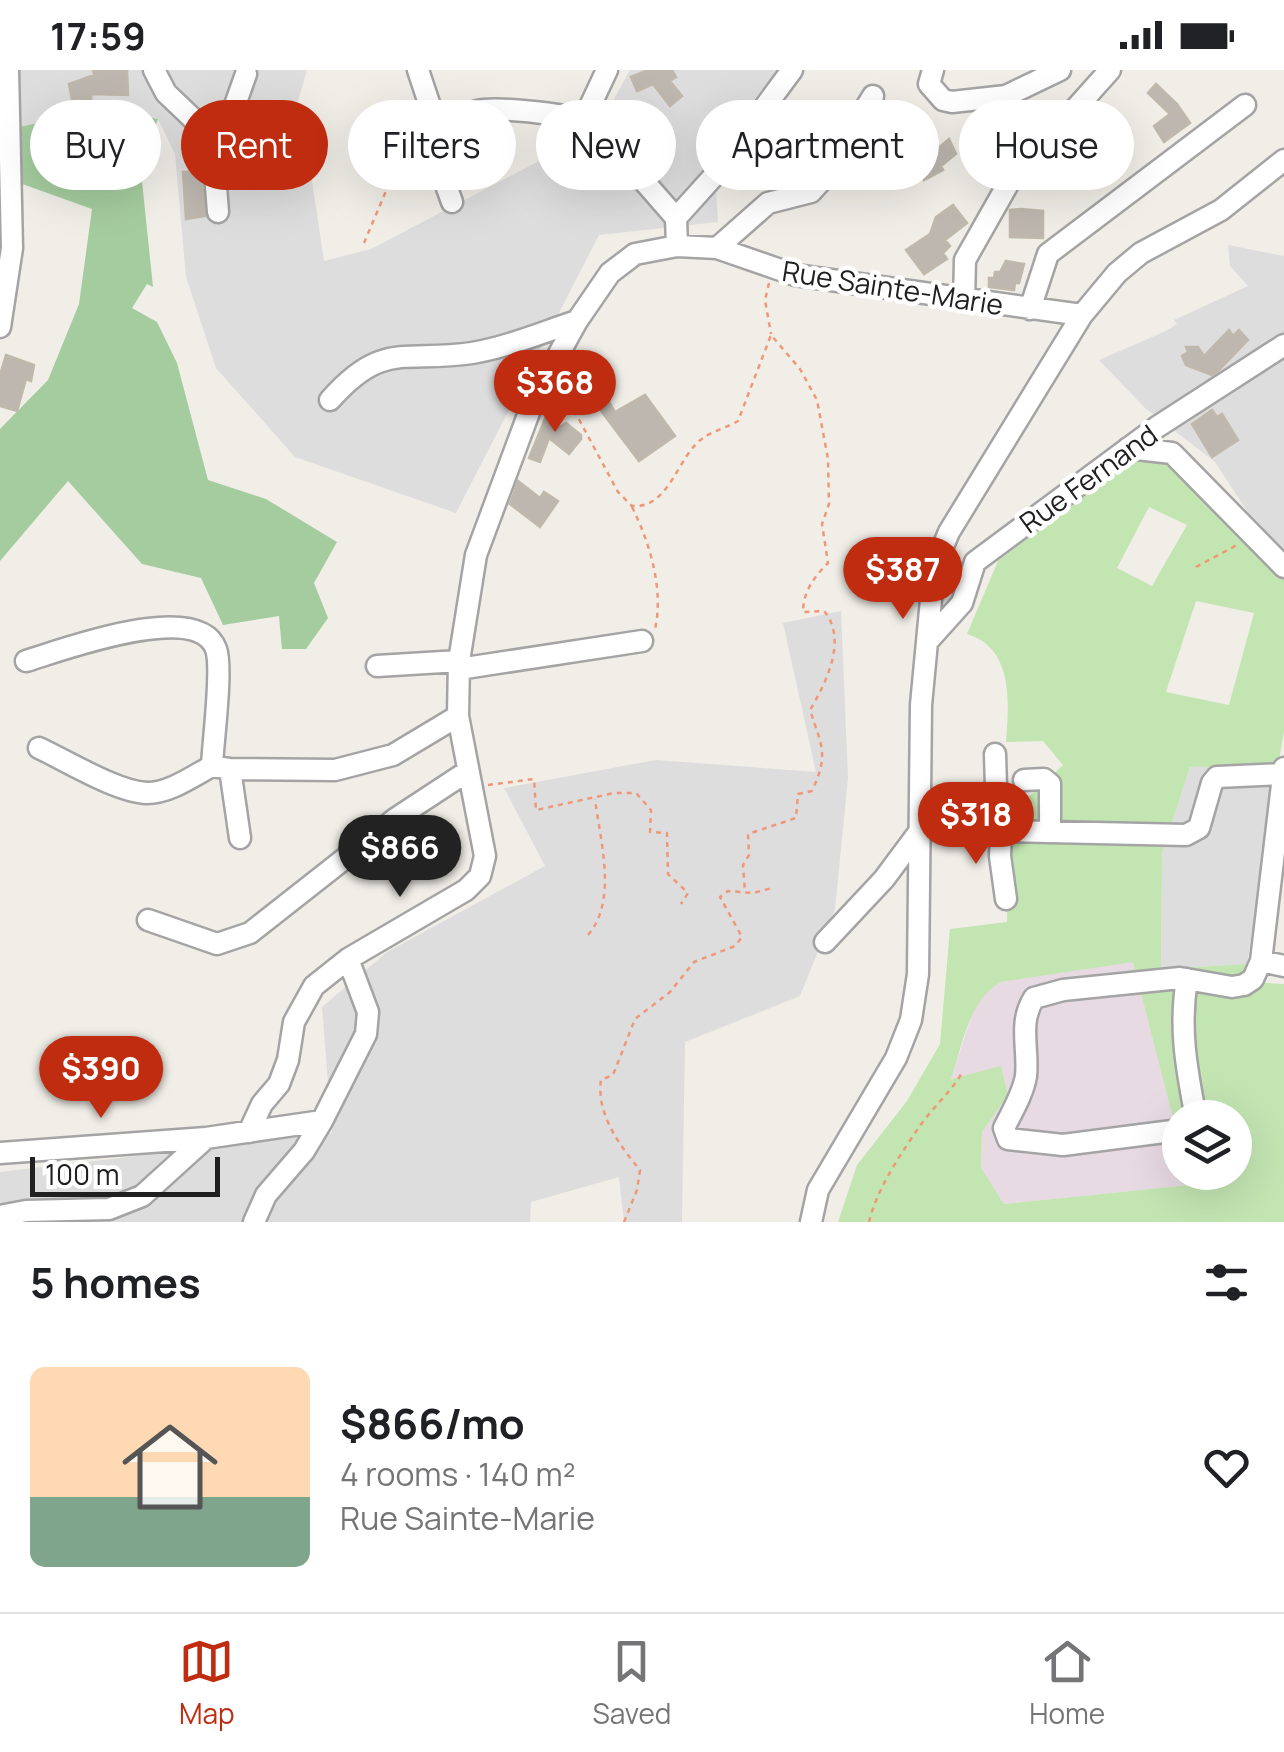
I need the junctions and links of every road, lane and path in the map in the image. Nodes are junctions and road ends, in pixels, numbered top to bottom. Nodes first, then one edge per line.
1 (8, 70) edge
2 (154, 70) edge
3 (418, 70) edge
4 (608, 70) edge
5 (792, 70) edge
6 (933, 70) edge
7 (1060, 70) edge
8 (1110, 70) edge
9 (246, 74) dead end
10 (873, 96) dead end
11 (237, 100) edge
12 (425, 100) edge
13 (593, 100) edge
14 (1245, 105) dead end
15 (181, 107) edge
16 (1284, 160) edge
17 (216, 190) edge
18 (387, 190) edge
19 (449, 190) edge
20 (652, 190) edge
21 (452, 202) dead end
22 (218, 212) dead end
23 (676, 218) junction
24 (364, 242) dead end
25 (676, 246) junction
26 (717, 248) junction
27 (773, 268) junction
28 (964, 301) junction
29 (1030, 309) junction
30 (1082, 316) junction
31 (577, 321) junction
32 (0, 327) edge
33 (771, 335) junction
34 (1284, 345) edge
35 (550, 368) junction
36 (330, 400) dead end
37 (1128, 448) junction
38 (632, 506) junction
39 (1256, 535) junction
40 (1284, 567) edge
41 (1196, 568) dead end
42 (642, 641) joint
43 (926, 642) junction
44 (26, 661) dead end
45 (459, 665) junction
46 (376, 666) dead end
47 (458, 716) junction
48 (38, 748) dead end
49 (996, 754) dead end
50 (221, 767) junction
51 (1284, 771) edge
52 (470, 779) junction
53 (1024, 780) dead end
54 (595, 797) junction
55 (1050, 830) junction
56 (1001, 831) junction
57 (918, 832) junction
58 (240, 838) dead end
59 (772, 888) dead end
60 (745, 892) junction
61 (1006, 899) dead end
62 (680, 904) dead end
63 (148, 920) dead end
64 (588, 935) dead end
65 (826, 942) dead end
66 (348, 959) junction
67 (1260, 962) junction
68 (1284, 966) edge
69 (1188, 979) junction
70 (962, 1072) dead end
71 (1192, 1100) edge
72 (322, 1121) junction
73 (249, 1132) junction
74 (1162, 1132) edge
75 (206, 1138) junction
76 (0, 1153) edge
77 (0, 1216) edge
78 (254, 1222) edge
79 (624, 1222) edge
80 (811, 1222) edge
81 (868, 1222) edge

1 - 32 street
2 - 15 street
3 - 12 street
4 - 13 street
5 - 23 street
6 - 7 street
8 - 28 street
9 - 11 street
10 - 26 street
14 - 29 street
16 - 30 street
17 - 22 street
18 - 24 path
19 - 21 street
20 - 23 street
23 - 25 street
25 - 26 street, Rue Sainte-Marie
25 - 31 street, Rue Sainte-Marie
26 - 27 street, Rue Sainte-Marie
27 - 28 street, Rue Sainte-Marie
27 - 33 path
28 - 29 street, Rue Sainte-Marie
29 - 30 street, Rue Sainte-Marie
30 - 43 street
31 - 35 street, Rue Sainte-Marie
31 - 36 street
33 - 38 path
33 - 60 path
34 - 37 street, Rue Fernand
35 - 38 path
35 - 45 street, Rue Sainte-Marie
37 - 39 street
37 - 43 street, Rue Fernand
38 - 42 path
39 - 40 street
39 - 41 path
42 - 45 street
43 - 57 street
44 - 50 street
45 - 46 street
45 - 47 street, Rue Sainte-Marie
47 - 50 street
47 - 52 street, Rue Sainte-Marie
48 - 50 street
49 - 56 street
50 - 58 street
51 - 55 street
51 - 67 street
52 - 54 path
52 - 63 street
52 - 66 street, Rue Sainte-Marie
53 - 55 street
54 - 62 path
54 - 64 path
55 - 56 street
56 - 61 street
57 - 65 street
57 - 80 street
59 - 60 path
60 - 79 path
66 - 72 street
66 - 73 street
67 - 68 street
67 - 69 street
69 - 71 street
69 - 74 street
70 - 81 path
72 - 73 street
72 - 78 street
73 - 75 street
75 - 76 street
75 - 77 street

